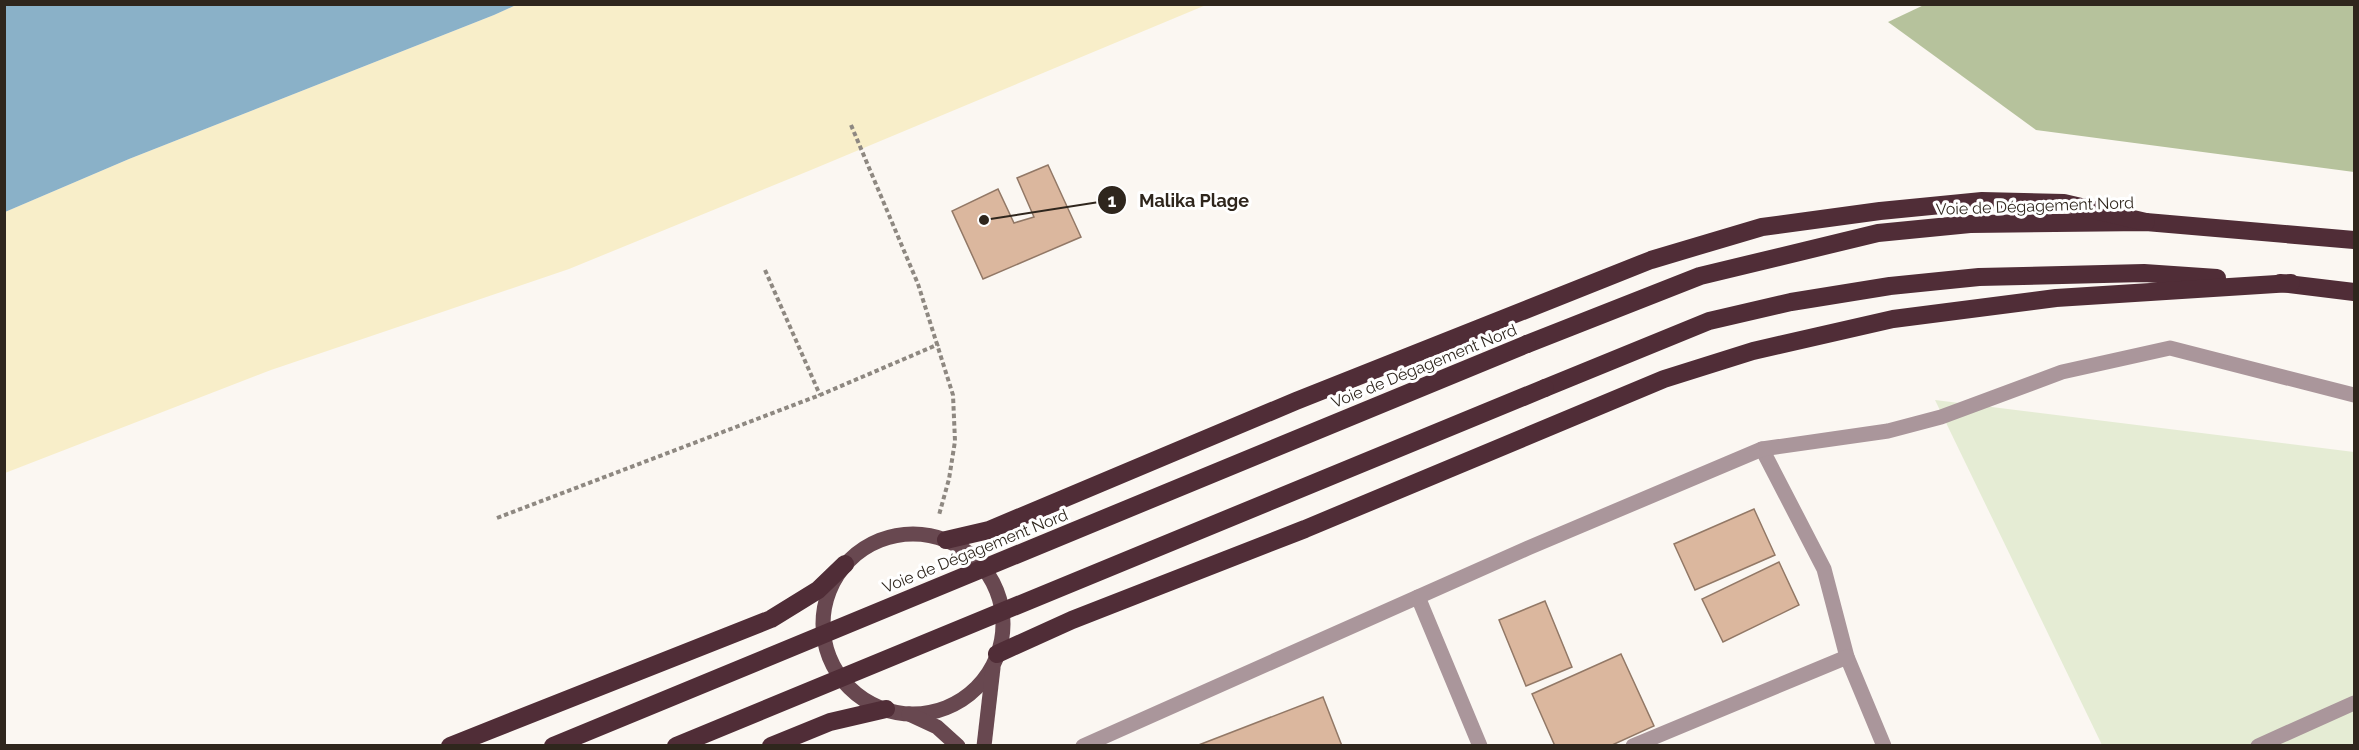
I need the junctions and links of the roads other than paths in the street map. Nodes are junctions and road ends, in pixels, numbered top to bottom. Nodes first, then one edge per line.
1 (2146, 222) junction
2 (2355, 240) edge
3 (2291, 283) junction
4 (2355, 292) edge
5 (2355, 395) edge
6 (1762, 449) junction
7 (946, 540) junction
8 (844, 564) junction
9 (1418, 597) junction
10 (1847, 657) junction
11 (995, 659) junction
12 (2355, 703) edge
13 (886, 709) junction
14 (907, 713) junction
15 (450, 746) edge
16 (553, 746) edge
17 (676, 746) edge
18 (771, 746) edge
19 (958, 746) edge
20 (984, 746) edge
21 (1083, 746) edge
22 (1480, 746) edge
23 (1633, 746) edge
24 (1884, 746) edge
25 (2258, 746) edge

1 - 2 highway, Voie de Dégagement Nord
1 - 7 highway
1 - 16 highway, Voie de Dégagement Nord, bridge
3 - 4 highway
3 - 11 highway
3 - 17 highway, bridge
5 - 6 street
6 - 9 street
6 - 10 street
7 - 8 main road
7 - 11 main road
8 - 13 main road
8 - 15 highway
9 - 21 street
9 - 22 street
10 - 23 street
10 - 24 street
11 - 14 main road
11 - 20 main road
12 - 25 street
13 - 14 main road
13 - 18 highway
14 - 19 main road

